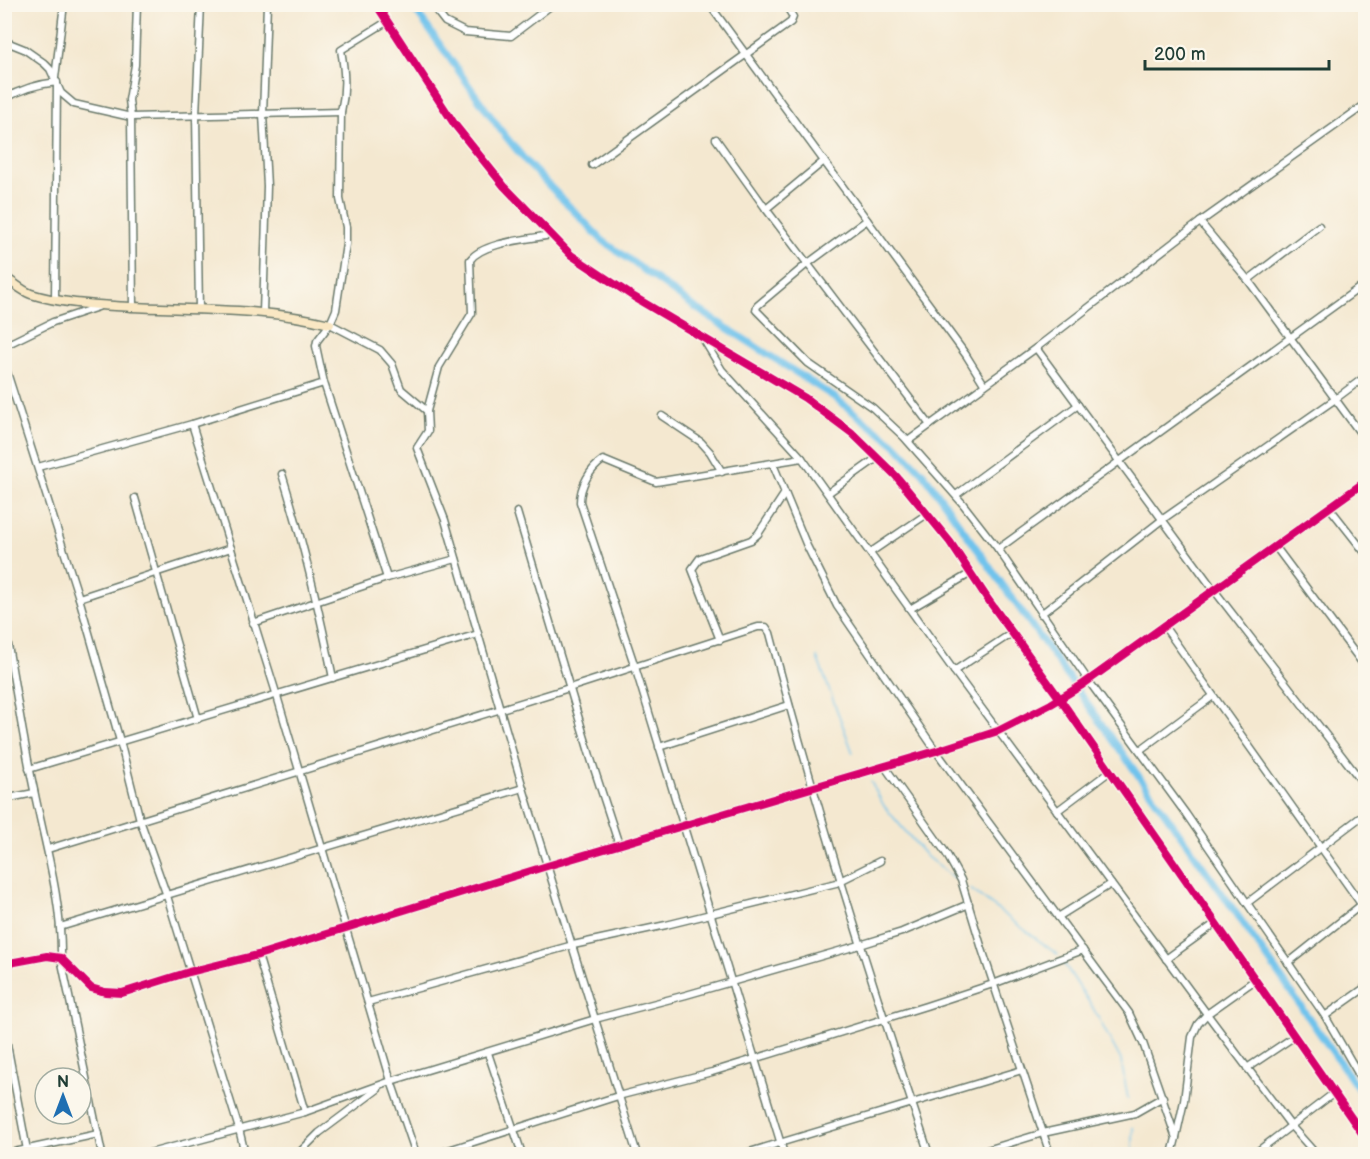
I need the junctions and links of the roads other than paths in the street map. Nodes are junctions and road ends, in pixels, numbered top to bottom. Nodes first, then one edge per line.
1 (64, 4) edge
2 (137, 4) edge
3 (201, 4) edge
4 (267, 4) edge
5 (376, 4) edge
6 (431, 4) edge
7 (553, 4) edge
8 (709, 4) edge
9 (785, 4) edge
10 (388, 21) junction
11 (4, 41) edge
12 (746, 54) junction
13 (56, 80) junction
14 (4, 99) edge
15 (1365, 104) edge
16 (341, 112) junction
17 (263, 114) junction
18 (196, 115) junction
19 (131, 117) junction
20 (716, 139) dead end
21 (824, 161) junction
22 (592, 165) dead end
23 (766, 209) junction
24 (867, 220) junction
25 (1200, 222) junction
26 (1319, 226) dead end
27 (551, 235) junction
28 (807, 264) junction
29 (4, 277) edge
30 (1248, 280) junction
31 (1365, 282) edge
32 (55, 300) junction
33 (102, 305) junction
34 (133, 307) junction
35 (199, 310) junction
36 (263, 313) junction
37 (330, 324) junction
38 (4, 328) edge
39 (4, 334) edge
40 (702, 336) junction
41 (1290, 337) junction
42 (4, 346) edge
43 (1036, 348) junction
44 (4, 363) edge
45 (1365, 376) edge
46 (324, 383) junction
47 (984, 384) junction
48 (1334, 400) junction
49 (1078, 405) junction
50 (427, 411) junction
51 (662, 416) dead end
52 (192, 424) junction
53 (930, 425) junction
54 (908, 441) junction
55 (1365, 441) edge
56 (802, 458) junction
57 (877, 458) junction
58 (1121, 461) junction
59 (773, 464) junction
60 (38, 467) junction
61 (722, 472) junction
62 (282, 474) dead end
63 (1365, 481) edge
64 (785, 493) junction
65 (828, 493) junction
66 (956, 495) junction
67 (135, 498) dead end
68 (1329, 507) junction
69 (517, 512) dead end
70 (927, 514) junction
71 (1163, 519) junction
72 (1275, 546) junction
73 (231, 548) junction
74 (998, 549) junction
75 (871, 552) junction
76 (1365, 554) edge
77 (456, 559) junction
78 (157, 572) junction
79 (970, 573) junction
80 (387, 578) junction
81 (1215, 590) junction
82 (79, 598) junction
83 (317, 601) junction
84 (910, 609) junction
85 (1041, 614) junction
86 (4, 622) edge
87 (254, 622) junction
88 (1164, 626) junction
89 (1012, 633) junction
90 (478, 634) junction
91 (720, 640) junction
92 (635, 667) junction
93 (1365, 668) edge
94 (954, 671) junction
95 (333, 678) junction
96 (1085, 683) junction
97 (570, 688) junction
98 (276, 696) junction
99 (1213, 696) junction
100 (1063, 697) junction
101 (789, 705) junction
102 (501, 709) junction
103 (198, 719) junction
104 (998, 731) junction
105 (120, 741) junction
106 (659, 747) junction
107 (1140, 750) junction
108 (936, 751) junction
109 (885, 767) junction
110 (29, 769) junction
111 (299, 771) junction
112 (1109, 772) junction
113 (524, 788) junction
114 (814, 788) junction
115 (1365, 788) edge
116 (34, 793) junction
117 (4, 799) edge
118 (1057, 811) junction
119 (1365, 813) edge
120 (140, 820) junction
121 (683, 826) junction
122 (619, 845) junction
123 (1319, 848) junction
124 (48, 849) junction
125 (323, 850) junction
126 (879, 861) dead end
127 (547, 866) junction
128 (842, 881) junction
129 (1111, 884) junction
130 (166, 896) junction
131 (1247, 903) junction
132 (969, 904) junction
133 (1363, 908) edge
134 (710, 914) junction
135 (1058, 917) junction
136 (1216, 923) junction
137 (60, 927) junction
138 (345, 928) junction
139 (573, 945) junction
140 (860, 945) junction
141 (1083, 950) junction
142 (258, 955) junction
143 (61, 958) junction
144 (1167, 959) junction
145 (1288, 963) junction
146 (4, 964) edge
147 (189, 972) junction
148 (1256, 980) junction
149 (732, 982) junction
150 (993, 984) junction
151 (1365, 987) edge
152 (368, 1002) junction
153 (1207, 1014) junction
154 (1325, 1016) junction
155 (595, 1019) junction
156 (883, 1019) junction
157 (4, 1029) edge
158 (1295, 1036) junction
159 (488, 1053) junction
160 (755, 1059) junction
161 (1247, 1068) junction
162 (1022, 1070) junction
163 (1365, 1070) edge
164 (1358, 1075) junction
165 (391, 1081) junction
166 (1365, 1087) edge
167 (1334, 1093) junction
168 (618, 1096) junction
169 (1163, 1097) junction
170 (912, 1103) junction
171 (305, 1112) junction
172 (1291, 1126) junction
173 (239, 1129) junction
174 (513, 1130) junction
175 (1043, 1133) junction
176 (98, 1134) junction
177 (1176, 1138) junction
178 (1365, 1138) edge
179 (781, 1143) junction
180 (27, 1150) junction
181 (5, 1155) edge
182 (102, 1155) edge
183 (146, 1155) edge
184 (245, 1155) edge
185 (298, 1155) edge
186 (416, 1155) edge
187 (436, 1155) edge
188 (522, 1155) edge
189 (637, 1155) edge
190 (743, 1155) edge
191 (784, 1155) edge
192 (929, 1155) edge
193 (974, 1155) edge
194 (1050, 1155) edge
195 (1172, 1155) edge
196 (1254, 1155) edge
197 (1316, 1155) edge

1 - 13 street
2 - 19 street
3 - 18 street
4 - 17 street
5 - 10 street
6 - 7 street
8 - 12 street
9 - 12 street
10 - 16 street
10 - 27 street
11 - 13 street
12 - 21 street
12 - 22 street
13 - 14 street
13 - 19 street
13 - 32 street
15 - 25 street
16 - 17 street
16 - 37 street
17 - 18 street
17 - 36 street
18 - 19 street
18 - 35 street
19 - 34 street
20 - 23 street
21 - 23 street
21 - 24 street
23 - 28 street
24 - 28 street
24 - 47 street
25 - 30 street
25 - 43 street
26 - 30 street
27 - 40 street
27 - 50 street
28 - 53 street
28 - 54 street
29 - 32 main road
30 - 41 street
31 - 41 street
32 - 33 main road
33 - 34 main road
33 - 42 street
34 - 35 main road
35 - 36 main road
36 - 37 main road
37 - 46 street
37 - 50 street
38 - 39 street
40 - 56 street
40 - 57 street
41 - 48 street
41 - 58 street
43 - 47 street
43 - 49 street
44 - 60 street
45 - 48 street
46 - 52 street
46 - 80 street
47 - 53 street
48 - 55 street
48 - 71 street
49 - 58 street
49 - 66 street
50 - 77 street
51 - 61 street
52 - 60 street
52 - 73 street
53 - 54 street
54 - 66 street
56 - 59 street
56 - 65 street
57 - 65 street
57 - 70 street
58 - 71 street
58 - 74 street
59 - 61 street
59 - 64 street
60 - 82 street
61 - 92 street
62 - 83 street
63 - 68 street
64 - 91 street
64 - 108 street
65 - 75 street
66 - 74 street
67 - 78 street
68 - 72 street
68 - 76 street
69 - 97 street
70 - 75 street
70 - 79 street
71 - 81 street
71 - 85 street
72 - 81 street
72 - 93 street
73 - 78 street
73 - 87 street
74 - 85 street
75 - 84 street
77 - 80 street
77 - 90 street
78 - 82 street
78 - 103 street
79 - 84 street
79 - 89 street
80 - 83 street
81 - 88 street
81 - 115 street
82 - 105 street
83 - 87 street
83 - 95 street
84 - 94 street
85 - 96 street
86 - 110 street
87 - 98 street
88 - 96 street
88 - 99 street
89 - 94 street
89 - 100 street
90 - 95 street
90 - 102 street
91 - 92 street
91 - 101 street
92 - 97 street
92 - 106 street
94 - 104 street
95 - 98 street
96 - 100 street
96 - 107 street
97 - 102 street
97 - 122 street
98 - 103 street
98 - 111 street
99 - 107 street
99 - 123 street
100 - 104 street
100 - 112 street
101 - 106 street
101 - 114 street
102 - 111 street
102 - 113 street
103 - 105 street
104 - 108 street
104 - 118 street
105 - 110 street
105 - 120 street
106 - 121 street
107 - 131 street
108 - 109 street
108 - 135 street
109 - 114 street
109 - 132 street
110 - 116 street
111 - 120 street
111 - 125 street
112 - 118 street
112 - 136 street
113 - 125 street
113 - 127 street
114 - 121 street
114 - 128 street
116 - 117 street
116 - 124 street
118 - 129 street
119 - 123 street
120 - 124 street
120 - 130 street
121 - 122 street
121 - 134 street
122 - 127 street
123 - 131 street
123 - 133 street
124 - 137 street
125 - 130 street
125 - 138 street
126 - 128 street
127 - 138 street
127 - 139 street
128 - 134 street
128 - 140 street
129 - 135 street
129 - 144 street
130 - 137 street
130 - 147 street
131 - 145 street
132 - 140 street
132 - 150 street
133 - 145 street
134 - 139 street
134 - 149 street
135 - 141 street
136 - 144 street
136 - 148 street
137 - 143 street
138 - 142 street
138 - 152 street
139 - 152 street
139 - 155 street
140 - 149 street
140 - 156 street
141 - 150 street
141 - 169 street
142 - 147 street
142 - 171 street
143 - 146 street
143 - 147 street
143 - 176 street
144 - 153 street
145 - 154 street
147 - 173 street
148 - 153 street
148 - 158 street
149 - 155 street
149 - 160 street
150 - 156 street
150 - 162 street
151 - 154 street
152 - 165 street
153 - 161 street
153 - 177 street
154 - 164 street
155 - 159 street
155 - 168 street
156 - 160 street
156 - 170 street
157 - 180 street
158 - 161 street
158 - 167 street
159 - 165 street
159 - 174 street
160 - 168 street
160 - 179 street
161 - 172 street
162 - 170 street
162 - 175 street
163 - 164 street
164 - 166 street
165 - 171 street
165 - 185 street
165 - 186 street
167 - 172 street
167 - 178 street
168 - 174 street
168 - 189 street
169 - 175 street
169 - 177 street
170 - 179 street
170 - 192 street
171 - 173 street
172 - 196 street
172 - 197 street
173 - 183 street
173 - 184 street
174 - 187 street
174 - 188 street
175 - 193 street
175 - 194 street
176 - 180 street
176 - 182 street
177 - 195 street
179 - 190 street
179 - 191 street
180 - 181 street

